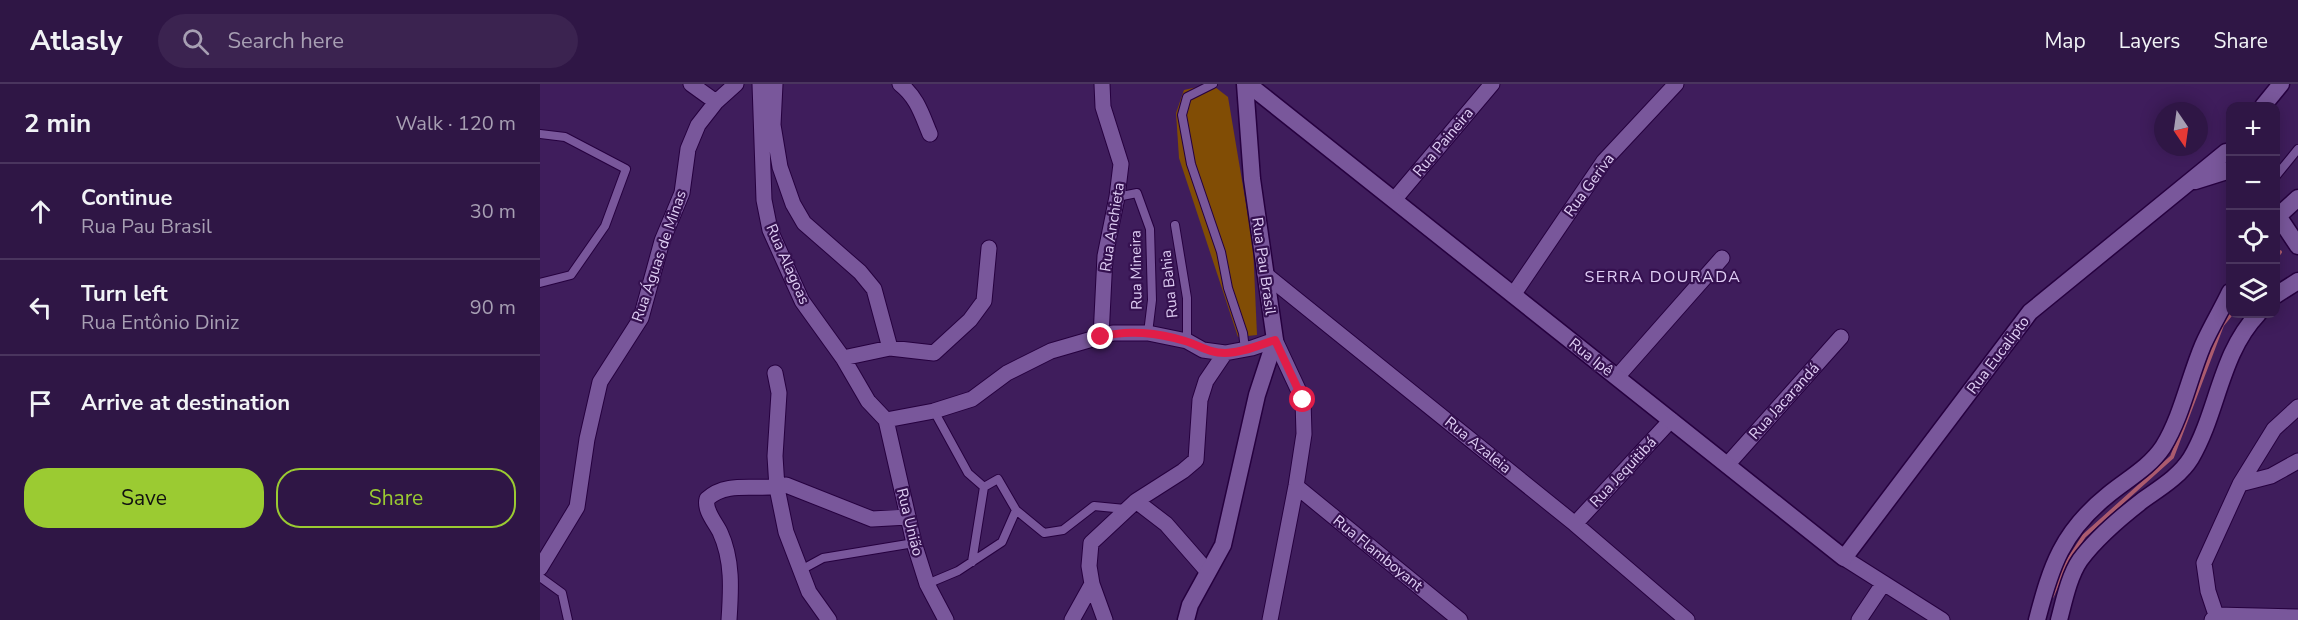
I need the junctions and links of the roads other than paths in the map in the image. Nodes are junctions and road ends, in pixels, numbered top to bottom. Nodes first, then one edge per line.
1 (691, 84) edge
2 (736, 84) edge
3 (760, 84) edge
4 (775, 84) edge
5 (900, 84) edge
6 (1102, 84) edge
7 (1213, 84) edge
8 (1246, 84) edge
9 (1492, 84) edge
10 (1676, 84) edge
11 (2281, 84) edge
12 (716, 102) junction
13 (2266, 102) edge
14 (540, 134) edge
15 (930, 134) dead end
16 (2298, 149) edge
17 (2226, 161) edge
18 (2280, 171) edge
19 (1117, 197) junction
20 (2298, 198) edge
21 (1394, 200) junction
22 (2280, 216) edge
23 (2280, 221) edge
24 (1175, 225) dead end
25 (2298, 246) edge
26 (989, 248) dead end
27 (1722, 258) dead end
28 (1265, 274) junction
29 (2298, 281) edge
30 (540, 283) edge
31 (2280, 292) edge
32 (1513, 295) junction
33 (2226, 300) edge
34 (2255, 318) edge
35 (1148, 333) junction
36 (1101, 337) junction
37 (1841, 337) dead end
38 (1275, 340) junction
39 (1187, 341) junction
40 (890, 348) junction
41 (1245, 349) junction
42 (1225, 353) junction
43 (843, 358) junction
44 (776, 373) dead end
45 (1617, 377) junction
46 (2298, 407) edge
47 (934, 411) junction
48 (886, 420) junction
49 (1671, 420) junction
50 (2298, 461) edge
51 (1727, 465) junction
52 (2240, 484) junction
53 (1296, 486) junction
54 (777, 488) junction
55 (984, 488) junction
56 (1132, 505) junction
57 (1016, 510) junction
58 (908, 517) junction
59 (1575, 524) junction
60 (914, 543) junction
61 (1844, 558) junction
62 (972, 562) junction
63 (540, 568) edge
64 (801, 570) junction
65 (1208, 572) junction
66 (540, 577) edge
67 (927, 584) junction
68 (1092, 584) junction
69 (1883, 584) junction
70 (2298, 616) edge
71 (2214, 618) edge
72 (568, 620) edge
73 (729, 620) edge
74 (829, 620) edge
75 (946, 620) edge
76 (1072, 620) edge
77 (1105, 620) edge
78 (1186, 620) edge
79 (1270, 620) edge
80 (1460, 620) edge
81 (1687, 620) edge
82 (1859, 620) edge
83 (1942, 620) edge
84 (2037, 620) edge
85 (2059, 620) edge

1 - 12 street
2 - 12 street, Rua Águas de Minas
3 - 43 street, Rua Alagoas
4 - 40 street
5 - 15 street
6 - 19 street, Rua Anchieta
7 - 41 lane
8 - 21 street, Rua Ipê
8 - 28 street, Rua Pau Brasil
9 - 21 street, Rua Paineira
10 - 32 street, Rua Geriva
11 - 13 street
12 - 63 street, Rua Águas de Minas
14 - 30 lane
16 - 18 lane
17 - 61 street, Rua Eucalipto
19 - 35 lane, Rua Mineira
19 - 36 street, Rua Anchieta
20 - 22 street
21 - 32 street, Rua Ipê
23 - 25 street
24 - 39 lane, Rua Bahia
26 - 40 street
27 - 45 street
28 - 38 street, Rua Pau Brasil
28 - 59 street, Rua Azaleia
29 - 31 street
32 - 45 street, Rua Ipê
33 - 84 street
34 - 85 street
35 - 36 street
35 - 39 street
36 - 47 street
37 - 51 street, Rua Jacarandá
38 - 41 street
38 - 53 street, Rua Pau Brasil
38 - 65 street
39 - 42 street
40 - 43 street
41 - 42 street
42 - 56 street
43 - 48 street, Rua Alagoas
44 - 54 street
45 - 49 street, Rua Ipê
46 - 52 street
47 - 48 street
47 - 55 lane
48 - 58 street, Rua União
49 - 51 street, Rua Ipê
49 - 59 street, Rua Jequitibá
50 - 52 street
51 - 61 street, Rua Ipê
52 - 71 street
53 - 79 street, Rua Pau Brasil
53 - 80 street, Rua Flamboyant
54 - 58 street
54 - 64 street
54 - 73 street
55 - 57 lane
55 - 62 lane
56 - 57 lane
56 - 65 street
56 - 68 street
57 - 62 lane
58 - 60 street, Rua União
59 - 81 street, Rua Azaleia
60 - 64 lane
60 - 67 street, Rua União
61 - 69 street, Rua Ipê
62 - 67 lane
64 - 74 street
65 - 78 street
66 - 72 lane
67 - 75 street, Rua União
68 - 76 street
68 - 77 street
69 - 82 street
69 - 83 street, Rua Ipê
70 - 71 street

